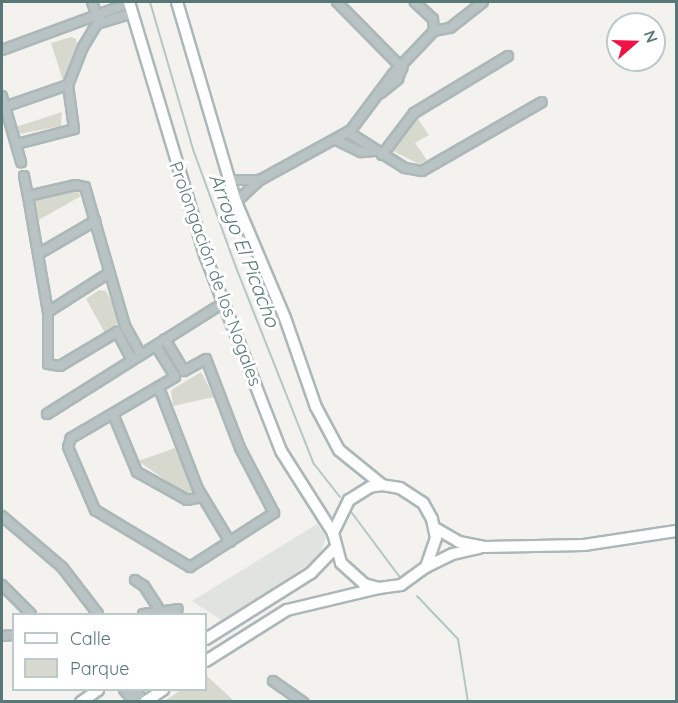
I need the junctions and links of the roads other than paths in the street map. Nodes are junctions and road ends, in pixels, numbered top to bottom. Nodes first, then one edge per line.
1 (92, 2) edge
2 (177, 2) edge
3 (338, 2) edge
4 (415, 2) edge
5 (483, 2) edge
6 (130, 6) edge
7 (98, 19) junction
8 (434, 31) junction
9 (2, 50) edge
10 (508, 56) dead end
11 (402, 68) junction
12 (68, 85) junction
13 (2, 96) edge
14 (542, 102) dead end
15 (7, 106) junction
16 (348, 132) junction
17 (336, 140) junction
18 (16, 144) junction
19 (374, 151) junction
20 (382, 155) junction
21 (21, 162) dead end
22 (24, 177) dead end
23 (230, 180) junction
24 (260, 180) junction
25 (28, 196) junction
26 (236, 202) junction
27 (95, 221) junction
28 (40, 253) junction
29 (109, 273) junction
30 (223, 303) junction
31 (48, 312) junction
32 (125, 326) junction
33 (117, 332) junction
34 (165, 339) junction
35 (156, 346) junction
36 (141, 355) junction
37 (132, 360) junction
38 (183, 371) junction
39 (175, 377) junction
40 (159, 388) junction
41 (47, 414) dead end
42 (113, 414) junction
43 (382, 485) junction
44 (202, 497) junction
45 (2, 516) edge
46 (435, 528) junction
47 (676, 531) edge
48 (333, 533) junction
49 (230, 542) junction
50 (485, 547) junction
51 (335, 548) junction
52 (426, 567) junction
53 (135, 580) dead end
54 (2, 585) edge
55 (380, 588) junction
56 (178, 609) dead end
57 (161, 612) junction
58 (29, 613) edge
59 (96, 613) edge
60 (155, 613) edge
61 (207, 638) edge
62 (207, 660) edge
63 (273, 681) dead end
64 (97, 691) edge
65 (162, 691) edge
66 (292, 699) edge
67 (81, 702) edge
68 (145, 702) edge
69 (303, 702) edge

1 - 7 street
2 - 23 main road
3 - 11 street
4 - 8 street
5 - 8 street
6 - 7 street
6 - 30 main road, Prolongación de los Nogales
7 - 9 street
7 - 12 street
8 - 11 street
10 - 20 street
11 - 16 street
12 - 15 street
12 - 18 street
13 - 15 street
14 - 20 street
15 - 18 street
16 - 17 street
16 - 19 street
17 - 19 street
17 - 24 street
18 - 21 street
19 - 20 street
22 - 25 street
23 - 24 street
23 - 26 main road
24 - 26 street
25 - 27 street
25 - 28 street
26 - 43 main road
27 - 28 street
27 - 29 street
28 - 31 street
29 - 31 street
29 - 32 street
30 - 34 street
30 - 48 main road, Prolongación de los Nogales
31 - 33 street
32 - 33 street
32 - 36 street
33 - 37 street
34 - 35 street
34 - 38 street
35 - 36 street
35 - 39 street
36 - 37 street
37 - 41 street
38 - 39 street
38 - 49 street
39 - 40 street
40 - 42 street
40 - 44 street
42 - 44 street
42 - 49 street
43 - 46 main road
43 - 48 main road
44 - 49 street
45 - 59 street
46 - 50 main road
46 - 52 main road
47 - 50 main road
48 - 51 main road, Prolongación de los Nogales
50 - 52 main road
51 - 55 main road, Prolongación de los Nogales
51 - 61 main road
52 - 55 main road
53 - 57 street
54 - 58 street
55 - 62 main road
56 - 57 street
57 - 60 street
63 - 66 street
64 - 67 main road
65 - 68 main road
66 - 69 street

